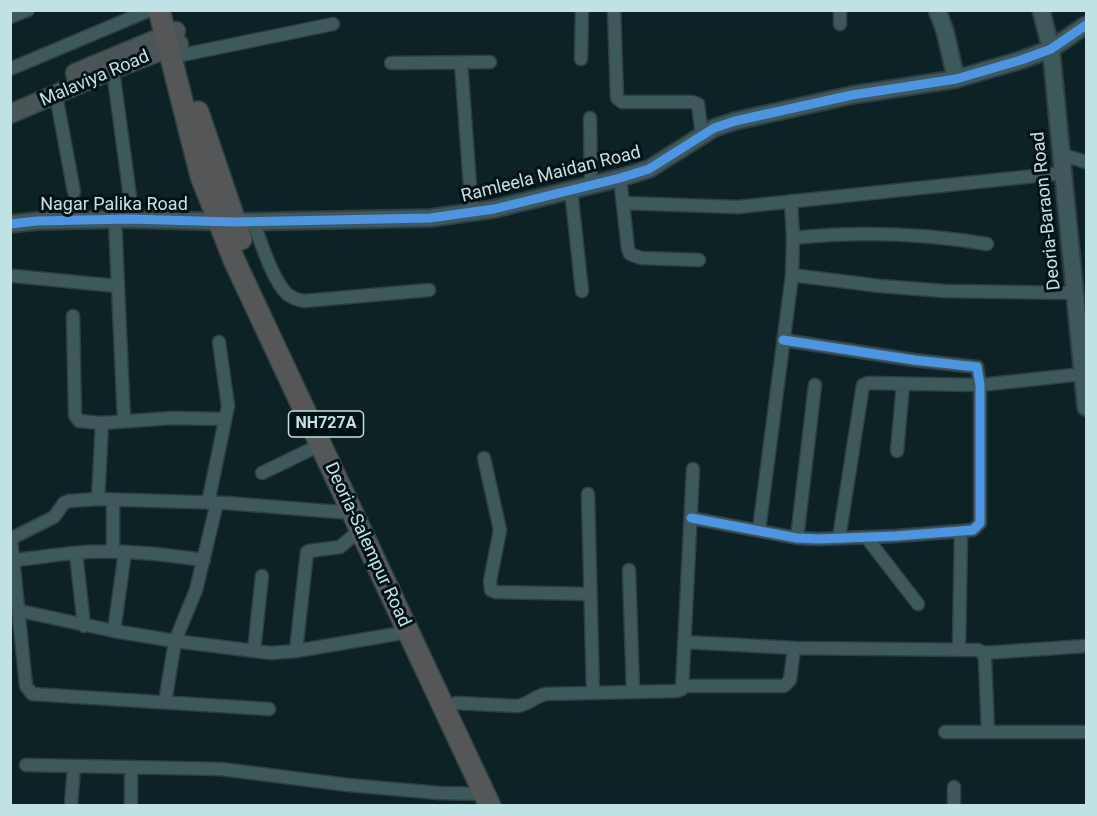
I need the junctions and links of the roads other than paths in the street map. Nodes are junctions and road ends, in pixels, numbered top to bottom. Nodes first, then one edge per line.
1 (28, 10) edge
2 (150, 10) edge
3 (159, 10) edge
4 (582, 10) edge
5 (614, 10) edge
6 (840, 10) edge
7 (938, 10) edge
8 (1041, 10) edge
9 (10, 17) edge
10 (333, 24) dead end
11 (840, 24) dead end
12 (1086, 25) edge
13 (174, 37) edge
14 (1051, 49) junction
15 (581, 60) dead end
16 (490, 62) dead end
17 (112, 63) junction
18 (391, 63) dead end
19 (461, 63) junction
20 (10, 69) edge
21 (956, 79) junction
22 (56, 95) junction
23 (10, 101) edge
24 (10, 114) edge
25 (590, 118) dead end
26 (702, 136) junction
27 (1060, 153) junction
28 (1086, 162) edge
29 (1063, 173) junction
30 (620, 178) junction
31 (591, 185) junction
32 (571, 190) junction
33 (74, 192) dead end
34 (791, 201) junction
35 (623, 202) junction
36 (472, 213) junction
37 (133, 219) junction
38 (115, 220) junction
39 (235, 222) junction
40 (10, 224) edge
41 (793, 238) junction
42 (987, 244) dead end
43 (699, 260) dead end
44 (792, 275) junction
45 (15, 276) dead end
46 (117, 286) junction
47 (429, 290) dead end
48 (582, 291) dead end
49 (1075, 293) junction
50 (73, 316) dead end
51 (783, 339) junction
52 (219, 342) dead end
53 (1083, 374) junction
54 (814, 385) dead end
55 (903, 385) junction
56 (980, 385) junction
57 (1086, 407) edge
58 (225, 420) junction
59 (124, 421) junction
60 (102, 423) junction
61 (320, 445) junction
62 (897, 451) dead end
63 (484, 458) dead end
64 (693, 469) dead end
65 (262, 473) dead end
66 (588, 494) dead end
67 (98, 499) junction
68 (113, 500) junction
69 (212, 503) junction
70 (691, 518) junction
71 (356, 521) junction
72 (759, 530) junction
73 (961, 531) junction
74 (866, 537) junction
75 (797, 538) junction
76 (839, 538) junction
77 (11, 539) edge
78 (119, 552) junction
79 (76, 553) junction
80 (14, 560) junction
81 (204, 560) junction
82 (629, 570) dead end
83 (262, 576) dead end
84 (590, 594) junction
85 (918, 604) dead end
86 (20, 611) junction
87 (84, 626) junction
88 (114, 631) junction
89 (408, 632) junction
90 (175, 641) junction
91 (685, 642) junction
92 (1086, 646) edge
93 (794, 648) junction
94 (959, 649) junction
95 (254, 651) junction
96 (296, 651) junction
97 (983, 653) junction
98 (683, 686) junction
99 (633, 692) junction
100 (593, 693) junction
101 (165, 702) junction
102 (456, 703) junction
103 (269, 709) dead end
104 (945, 732) dead end
105 (988, 732) junction
106 (1086, 732) edge
107 (26, 765) dead end
108 (74, 766) junction
109 (131, 767) junction
110 (954, 787) dead end
111 (488, 800) edge
112 (71, 806) edge
113 (131, 806) edge
114 (503, 806) edge
115 (954, 806) edge

1 - 9 street
2 - 20 street
3 - 13 highway, Deoria-Salempur Road / NH727A
4 - 15 street
5 - 26 street
6 - 11 street
7 - 21 street
8 - 14 street, Deoria-Baraon Road
10 - 13 street
12 - 14 street, Ramleela Maidan Road
13 - 17 main road, Malaviya Road
13 - 39 highway, Deoria-Salempur Road / NH727A
14 - 21 street, Ramleela Maidan Road
14 - 27 street, Deoria-Baraon Road
16 - 19 street
17 - 22 main road, Malaviya Road
17 - 23 main road, Malaviya Road
17 - 37 street
18 - 19 street
19 - 36 street
21 - 26 street, Ramleela Maidan Road
22 - 24 main road, Malaviya Road
22 - 33 street
25 - 31 street
26 - 30 street, Ramleela Maidan Road
27 - 28 street
27 - 29 street, Deoria-Baraon Road
29 - 34 street
29 - 49 street, Deoria-Baraon Road
30 - 31 street, Ramleela Maidan Road
30 - 35 street
31 - 32 street, Ramleela Maidan Road
32 - 36 street, Ramleela Maidan Road
32 - 48 street
34 - 35 street
34 - 41 street
35 - 43 street
36 - 39 street, Ramleela Maidan Road
37 - 38 street, Nagar Palika Road
37 - 39 street, Nagar Palika Road
38 - 40 street, Nagar Palika Road
38 - 46 street
39 - 47 street
39 - 61 highway, Deoria-Salempur Road / NH727A
39 - 102 highway, Deoria-Salempur Road / NH727A
41 - 42 street
41 - 44 street
44 - 49 street
44 - 51 street
45 - 46 street
46 - 59 street
49 - 53 street, Deoria-Baraon Road
50 - 60 street
51 - 56 street
51 - 72 street
52 - 58 street
53 - 56 street
53 - 57 street, Deoria-Baraon Road
54 - 75 street
55 - 56 street
55 - 62 street
55 - 76 street
56 - 73 street
58 - 59 street
58 - 69 street
59 - 60 street
60 - 67 street
61 - 65 street
61 - 71 highway, Deoria-Salempur Road / NH727A
63 - 84 street
64 - 70 street
66 - 84 street
67 - 68 street
67 - 77 street
68 - 69 street
68 - 78 street
69 - 71 street
69 - 81 street
70 - 72 street
70 - 91 street
71 - 89 highway, Deoria-Salempur Road / NH727A
71 - 96 street
72 - 75 street
73 - 74 street
73 - 94 street
74 - 76 street
74 - 85 street
75 - 76 street
77 - 80 street
78 - 79 street
78 - 81 street
78 - 88 street
79 - 80 street
79 - 87 street
80 - 86 street
81 - 90 street
82 - 99 street
83 - 95 street
84 - 100 street
86 - 87 street
86 - 101 street
87 - 88 street
88 - 90 street
89 - 96 street
89 - 111 highway, Deoria-Salempur Road / NH727A
90 - 95 street
90 - 101 street
91 - 93 street
91 - 98 street
92 - 97 street
93 - 94 street
93 - 98 street
94 - 97 street
95 - 96 street
97 - 105 street
98 - 99 street
99 - 100 street
100 - 102 street
101 - 103 street
102 - 114 highway, Deoria-Salempur Road / NH727A
104 - 105 street
105 - 106 street
107 - 108 street
108 - 109 street
108 - 112 street
109 - 111 street
109 - 113 street
110 - 115 street

